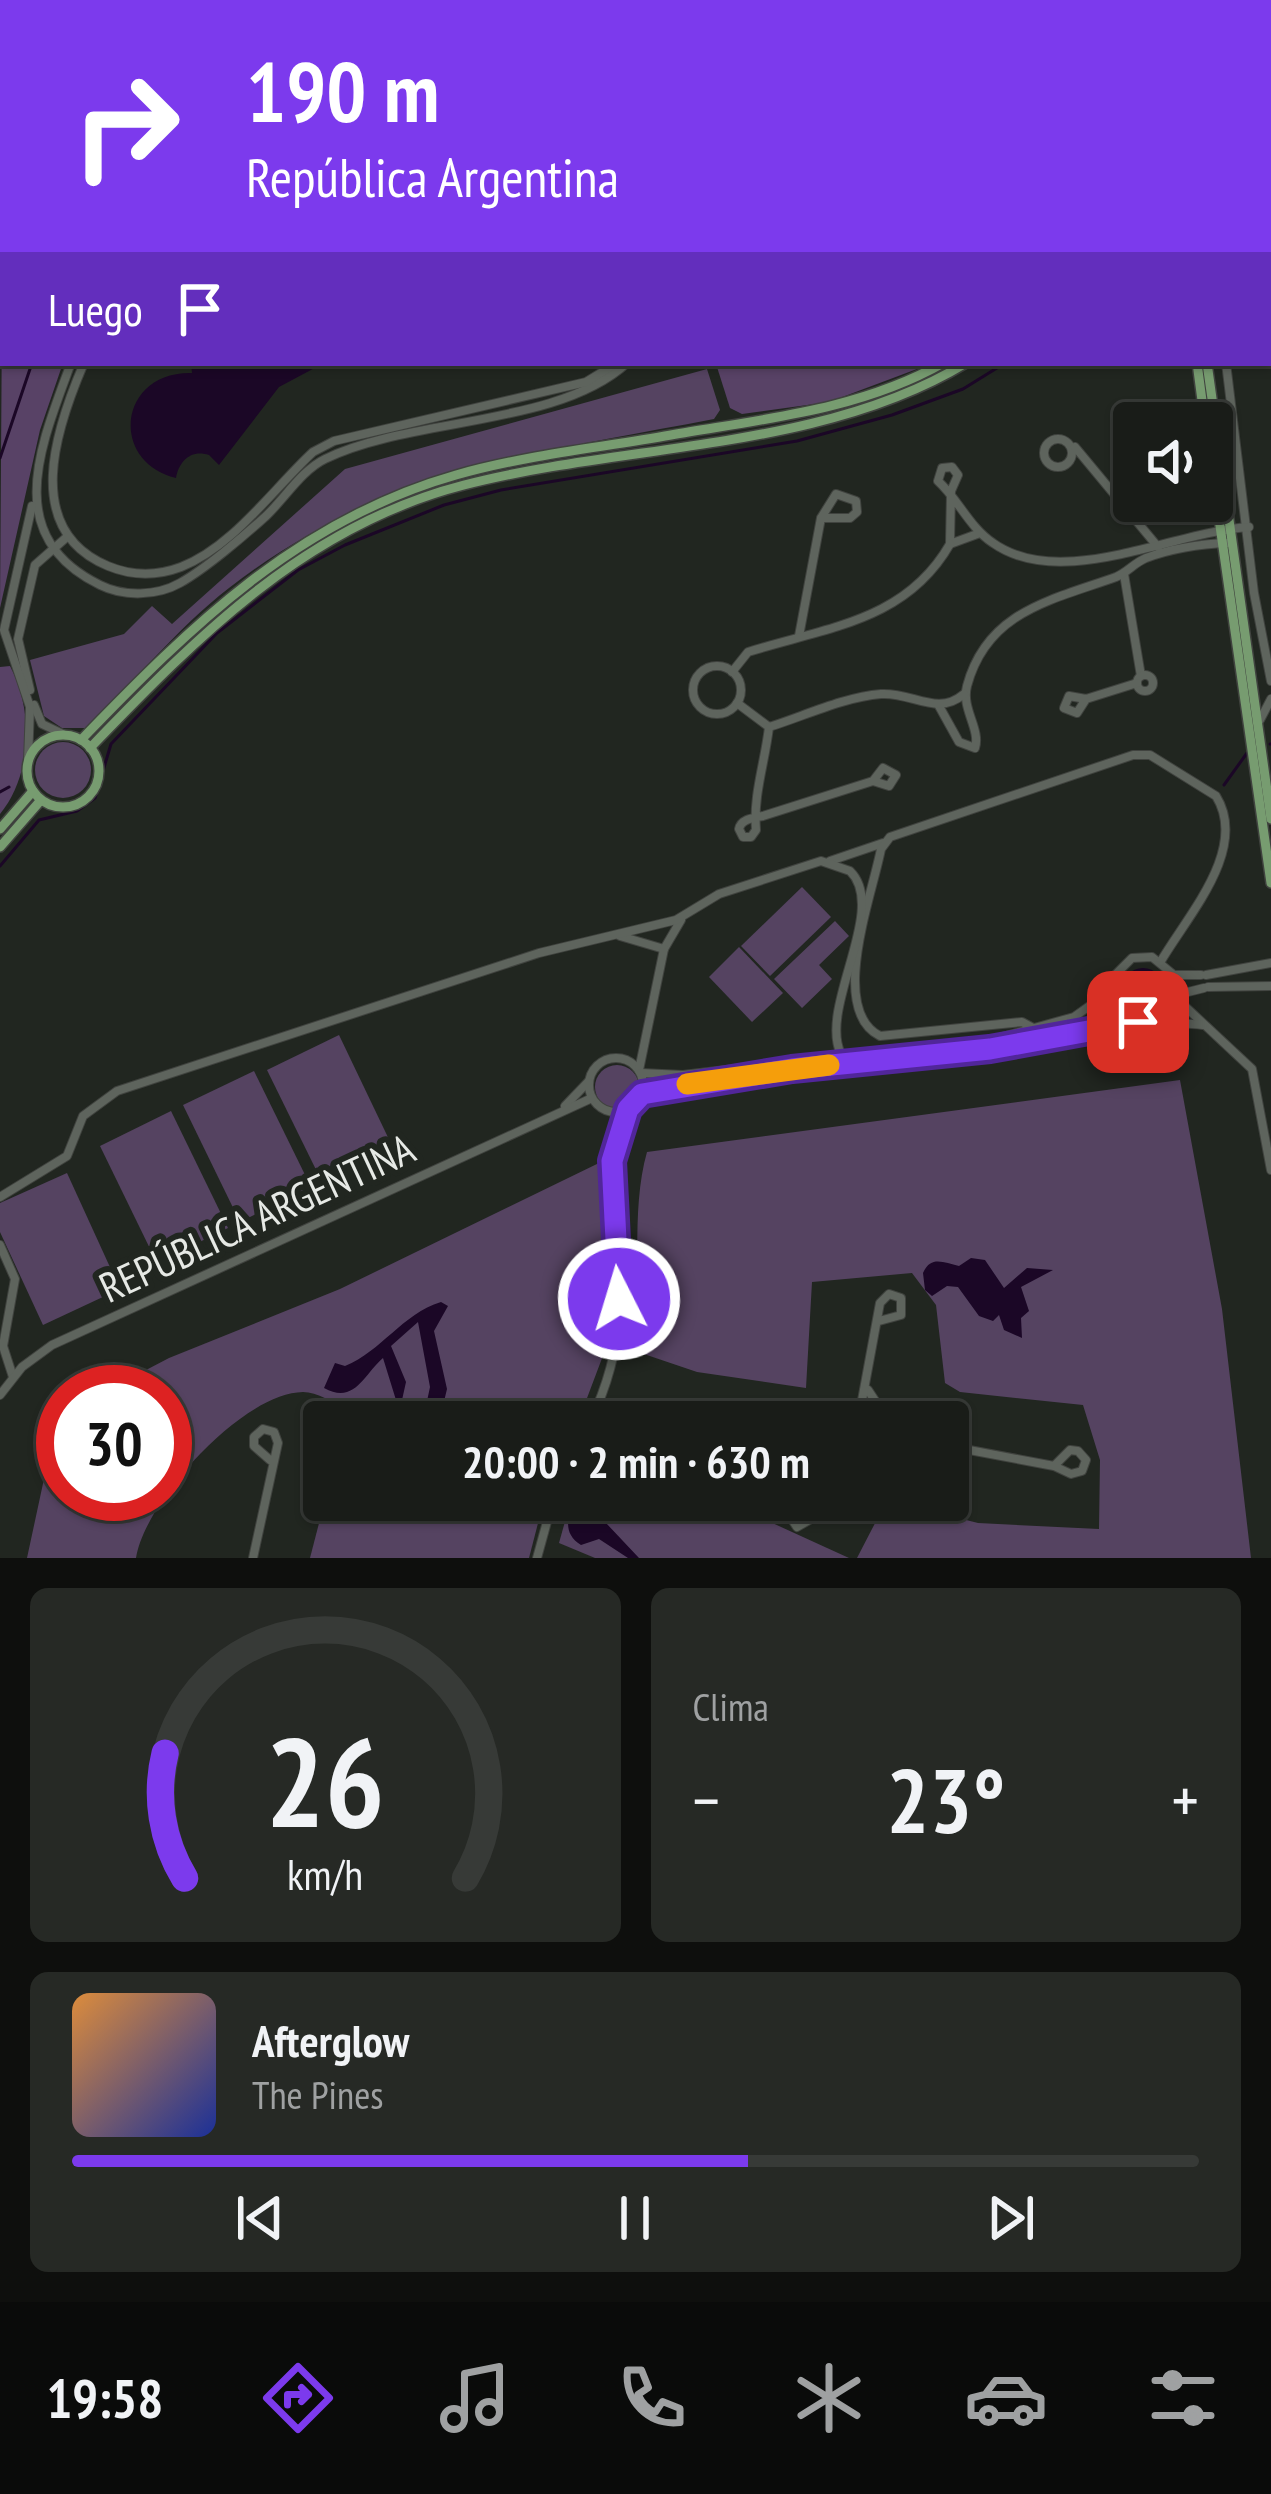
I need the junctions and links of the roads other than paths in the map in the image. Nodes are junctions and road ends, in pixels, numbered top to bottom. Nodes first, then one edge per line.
1 (70, 366) edge
2 (83, 366) edge
3 (612, 366) edge
4 (623, 366) edge
5 (936, 366) edge
6 (959, 366) edge
7 (1197, 366) edge
8 (1208, 366) edge
9 (1227, 366) edge
10 (1202, 402) edge
11 (1211, 402) edge
12 (1075, 447) dead end
13 (1240, 464) junction
14 (1233, 466) edge
15 (56, 511) junction
16 (33, 515) junction
17 (821, 518) junction
18 (1224, 522) edge
19 (1249, 527) junction
20 (1225, 528) junction
21 (980, 533) junction
22 (68, 536) junction
23 (1227, 543) junction
24 (950, 544) junction
25 (52, 549) junction
26 (1159, 549) junction
27 (1135, 550) junction
28 (1110, 555) junction
29 (1139, 561) junction
30 (1254, 563) junction
31 (130, 573) junction
32 (145, 574) junction
33 (1119, 575) junction
34 (126, 592) junction
35 (147, 593) junction
36 (1241, 612) junction
37 (799, 636) junction
38 (732, 672) junction
39 (1271, 681) edge
40 (1252, 682) junction
41 (965, 693) junction
42 (1086, 699) dead end
43 (1271, 699) edge
44 (737, 704) junction
45 (939, 706) junction
46 (769, 727) junction
47 (1258, 727) junction
48 (65, 735) junction
49 (86, 744) junction
50 (28, 761) junction
51 (873, 781) dead end
52 (37, 796) junction
53 (1271, 819) edge
54 (0, 829) edge
55 (885, 843) junction
56 (0, 847) edge
57 (830, 861) junction
58 (1271, 883) edge
59 (685, 914) junction
60 (606, 936) junction
61 (664, 949) junction
62 (1161, 961) junction
63 (1271, 963) edge
64 (1235, 970) junction
65 (1207, 974) junction
66 (1174, 975) junction
67 (1112, 980) junction
68 (1271, 986) edge
69 (1209, 988) junction
70 (1239, 989) junction
71 (1176, 997) junction
72 (1154, 1021) junction
73 (1138, 1022) junction
74 (1203, 1024) junction
75 (1036, 1034) junction
76 (841, 1054) junction
77 (858, 1057) junction
78 (640, 1072) junction
79 (734, 1072) junction
80 (589, 1081) junction
81 (642, 1094) junction
82 (592, 1098) junction
83 (628, 1109) junction
84 (609, 1112) junction
85 (555, 1114) junction
86 (616, 1140) junction
87 (1271, 1170) edge
88 (0, 1197) edge
89 (0, 1245) edge
90 (879, 1321) dead end
91 (13, 1377) junction
92 (867, 1389) junction
93 (0, 1396) edge
94 (598, 1401) edge
95 (864, 1401) edge
96 (875, 1401) edge
97 (969, 1451) edge
98 (270, 1460) dead end
99 (1054, 1466) dead end
100 (548, 1521) edge
101 (253, 1558) edge
102 (537, 1558) edge

1 - 16 street
2 - 15 street
3 - 32 street
4 - 35 street
5 - 49 main road
6 - 49 main road
7 - 10 main road
8 - 11 main road
9 - 13 street
12 - 26 street
13 - 14 street
13 - 19 street
15 - 16 street
15 - 22 street
16 - 25 street
16 - 50 street
17 - 17 street
17 - 37 street
18 - 20 main road
19 - 20 street
19 - 30 street
20 - 23 main road
20 - 26 street
21 - 24 street
21 - 24 street
21 - 28 street
22 - 25 street
22 - 31 street
23 - 26 street
23 - 36 main road
23 - 58 main road
24 - 37 street
25 - 34 street
25 - 48 street
26 - 27 street
26 - 29 street
27 - 28 street
27 - 29 street
28 - 33 street
29 - 33 street
30 - 36 street
30 - 39 street
31 - 32 street
31 - 34 street
32 - 35 street
33 - 41 street
33 - 42 street
34 - 35 street
36 - 40 main road
37 - 38 street
38 - 44 street
38 - 44 street
39 - 40 street
40 - 47 main road
41 - 45 street
41 - 45 street
43 - 47 street
44 - 46 street
45 - 46 street
46 - 51 street
47 - 53 main road
48 - 49 main road
48 - 50 main road
49 - 52 main road
50 - 52 main road
52 - 54 main road
52 - 56 main road
55 - 57 street
55 - 62 street
55 - 75 street
57 - 59 street
57 - 76 street
59 - 60 street
59 - 61 street
60 - 61 street
60 - 88 street
61 - 78 street
62 - 66 street
62 - 67 street
63 - 64 street
64 - 65 street
64 - 70 street
65 - 66 street
65 - 69 street
66 - 71 street
67 - 73 street
67 - 75 street
68 - 70 street
69 - 70 street
69 - 71 street
71 - 72 street
71 - 74 street
72 - 73 street
72 - 74 street
73 - 75 street
74 - 87 street
75 - 77 street
76 - 77 street
76 - 79 street
77 - 79 street
78 - 79 street
78 - 80 street
78 - 81 street
79 - 81 street
80 - 82 street
80 - 85 street, REPÚBLICA ARGENTINA
81 - 83 street
82 - 84 street
82 - 85 street, REPÚBLICA ARGENTINA
83 - 84 street
83 - 86 street
84 - 86 street
85 - 91 street, REPÚBLICA ARGENTINA
86 - 94 street
89 - 91 street
90 - 92 street
91 - 93 street, REPÚBLICA ARGENTINA
92 - 95 street
92 - 96 street
97 - 99 street
98 - 101 street
100 - 102 street

